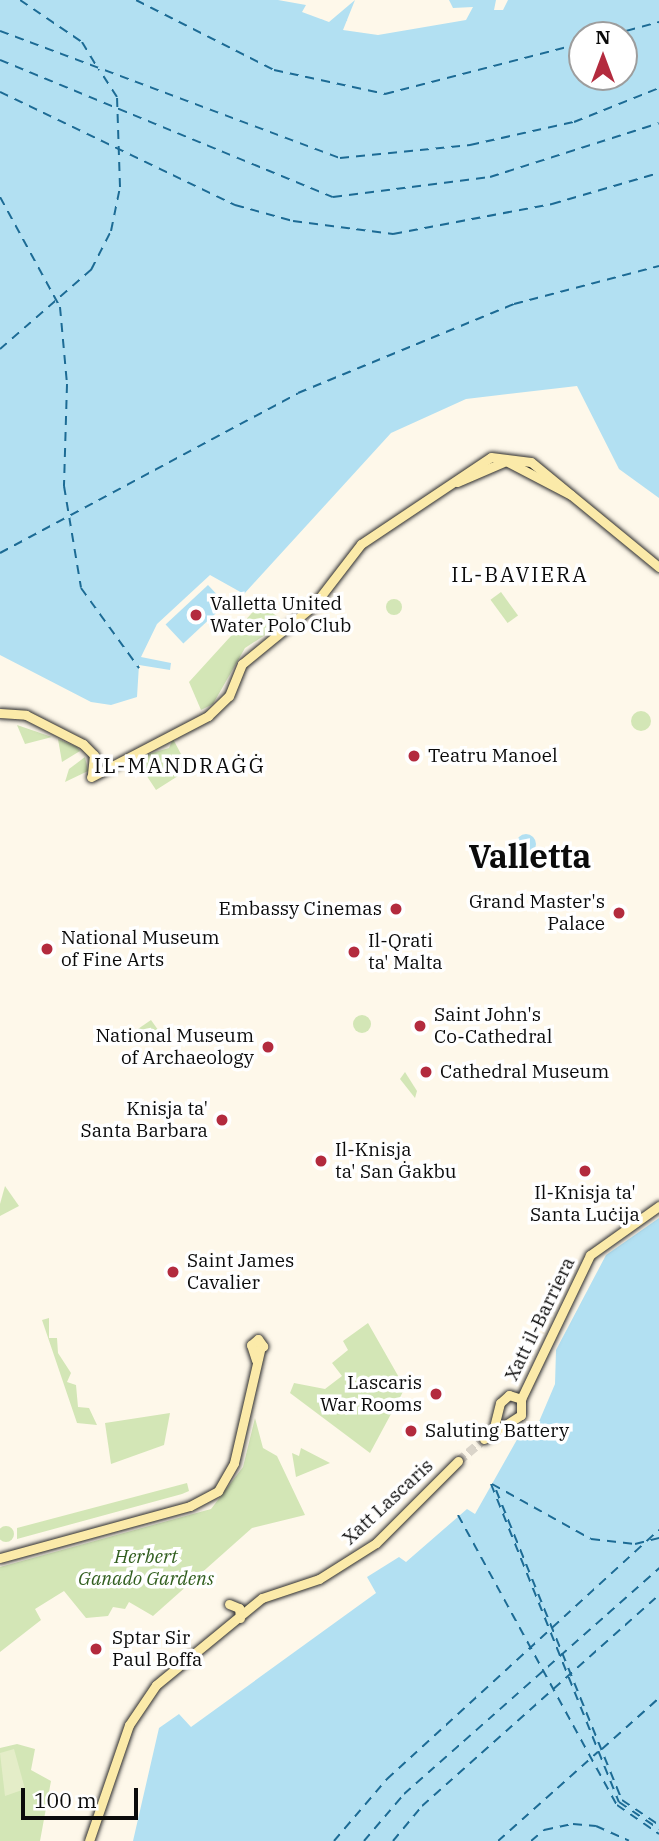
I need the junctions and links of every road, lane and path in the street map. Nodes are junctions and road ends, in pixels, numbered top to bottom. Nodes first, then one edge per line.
1 (455, 482) junction
2 (571, 495) junction
3 (659, 567) edge
4 (0, 713) edge
5 (94, 755) junction
6 (119, 762) junction
7 (659, 1206) edge
8 (257, 1354) dead end
9 (521, 1399) junction
10 (501, 1412) junction
11 (513, 1420) junction
12 (493, 1431) junction
13 (484, 1439) tunnel mouth
14 (457, 1461) tunnel mouth
15 (0, 1548) edge
16 (16, 1551) junction
17 (0, 1558) edge
18 (229, 1604) dead end
19 (240, 1618) junction
20 (89, 1841) edge

1 - 2 street
1 - 2 street
1 - 6 street
2 - 3 street
4 - 5 street
5 - 6 street
5 - 6 street
7 - 9 street, Xatt il-Barriera
8 - 16 street
9 - 10 street
9 - 11 street
10 - 11 street
10 - 12 street
11 - 12 street
12 - 13 street
14 - 19 street, Xatt Lascaris
15 - 16 street
16 - 17 street
18 - 19 street
19 - 20 street, Xatt Lascaris

